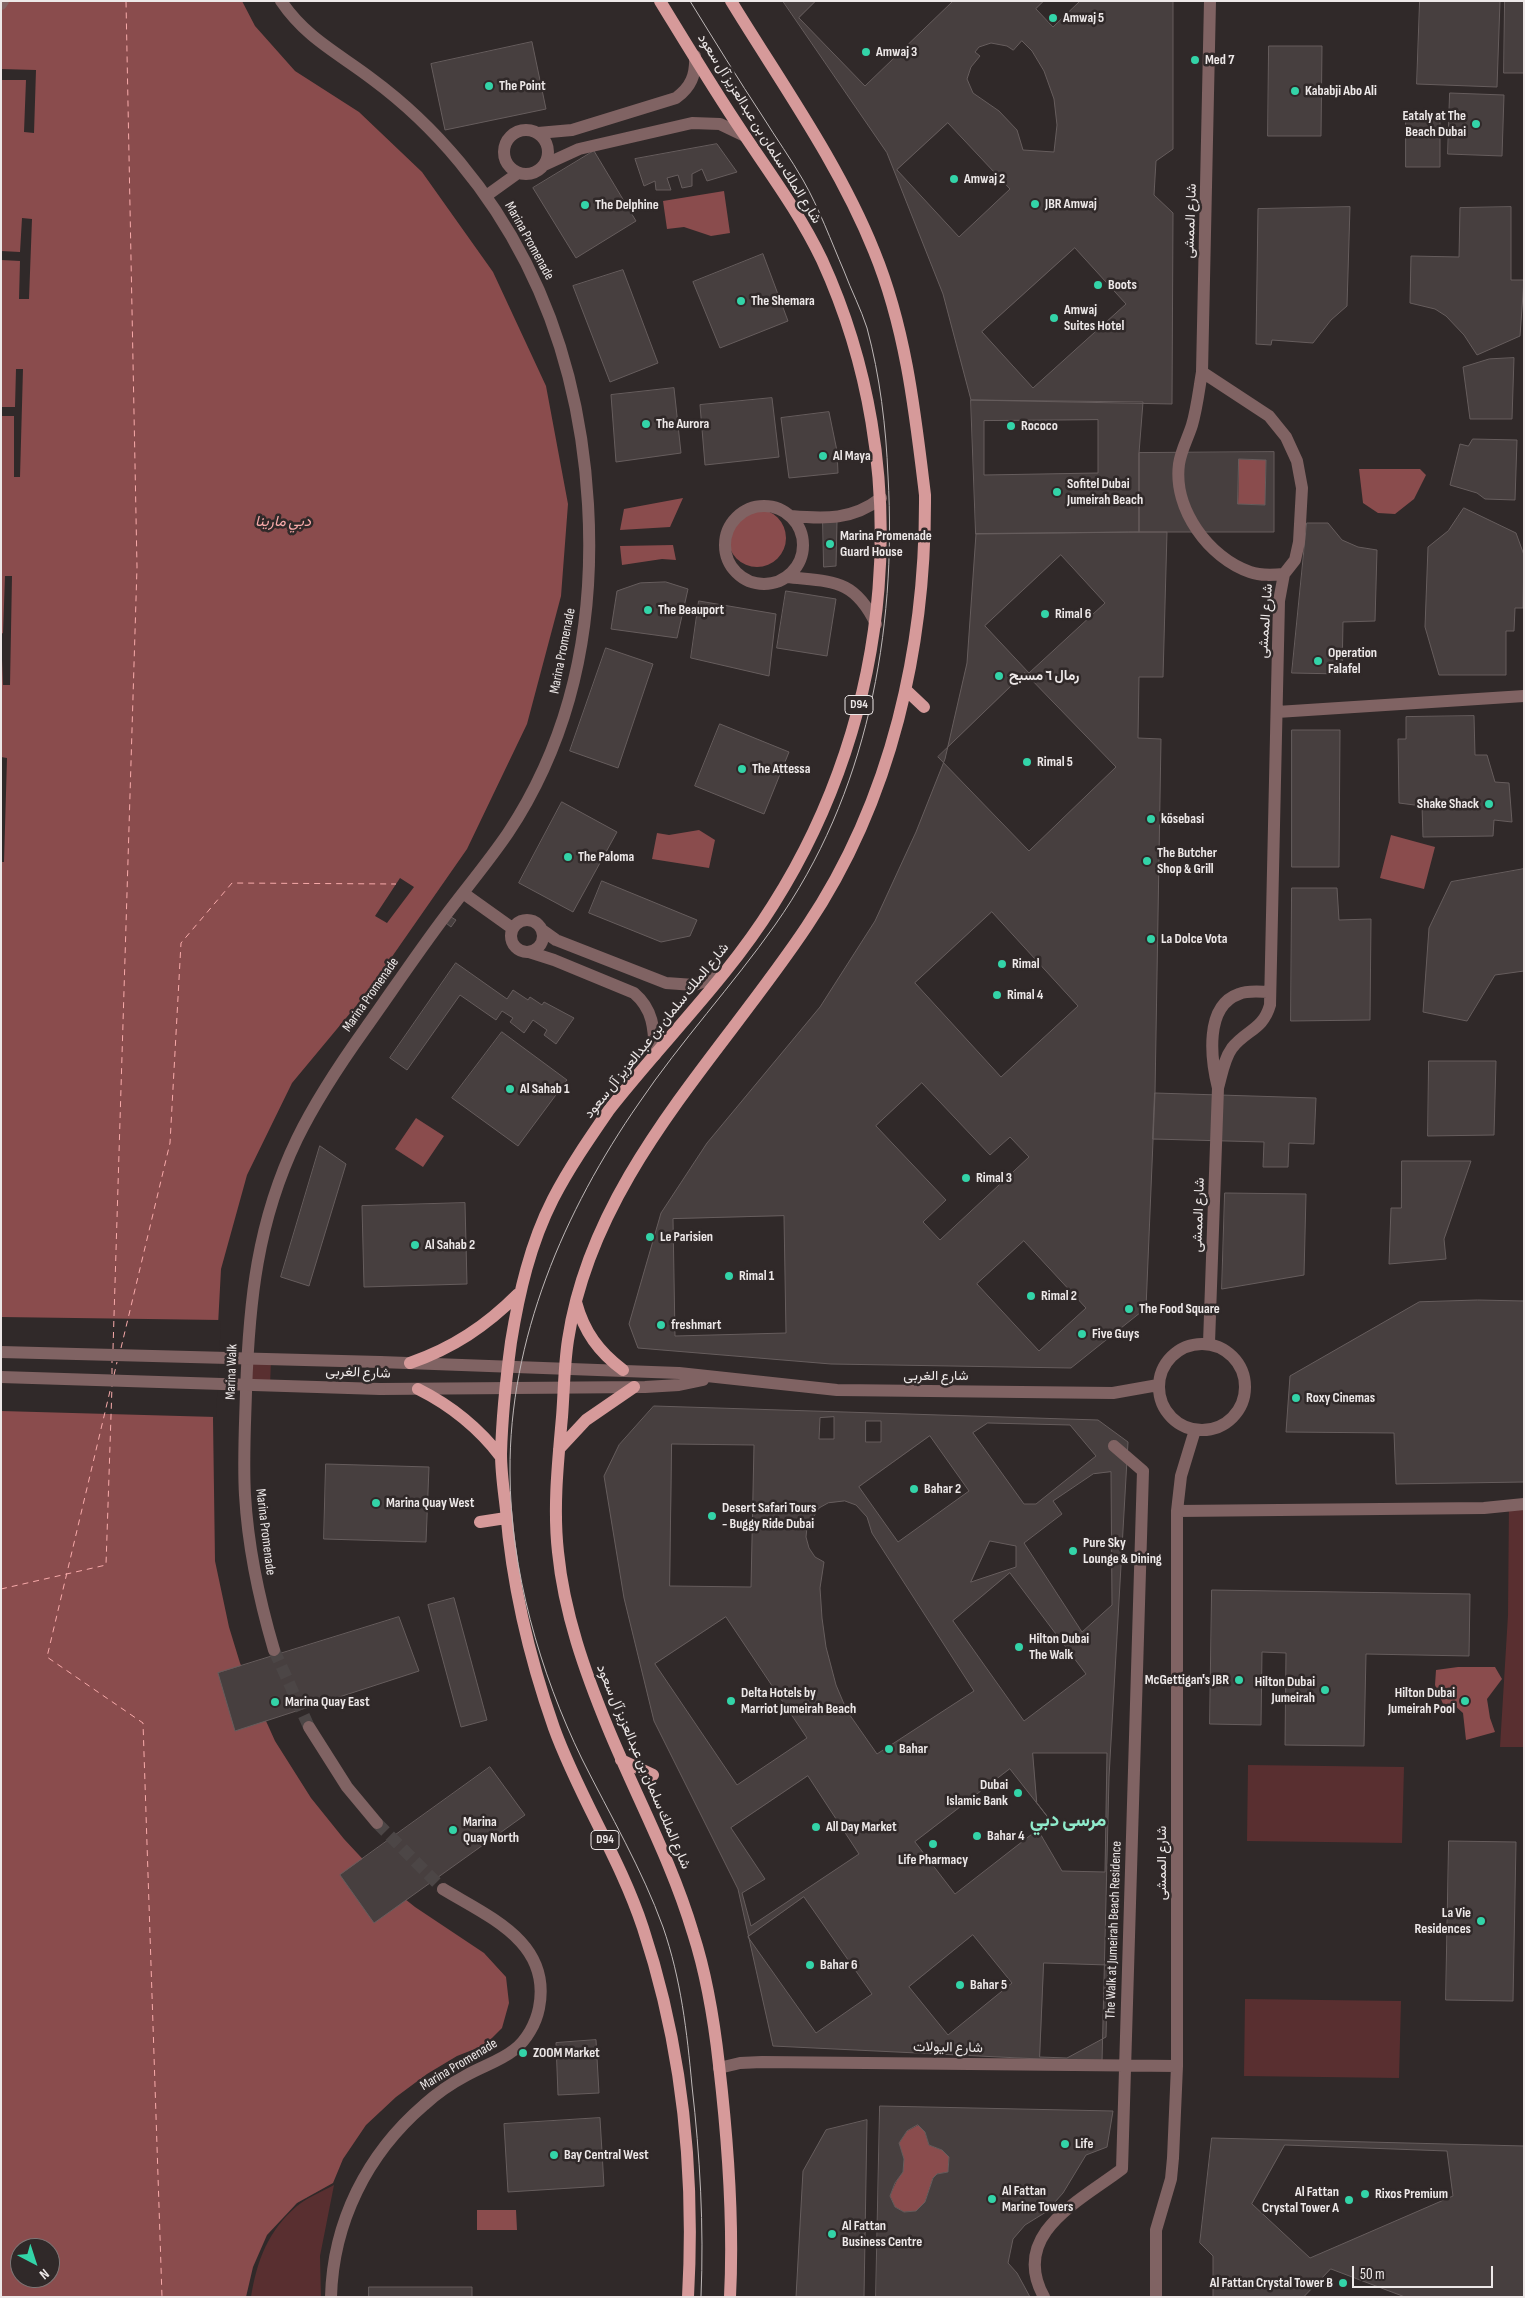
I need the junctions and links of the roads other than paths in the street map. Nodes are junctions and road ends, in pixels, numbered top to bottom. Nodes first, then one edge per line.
1 (281, 1) edge
2 (660, 1) edge
3 (731, 1) edge
4 (1210, 1) edge
5 (695, 56) junction
6 (538, 133) junction
7 (745, 136) junction
8 (544, 165) junction
9 (518, 172) junction
10 (486, 196) junction
11 (1202, 372) junction
12 (881, 498) junction
13 (791, 516) junction
14 (1284, 574) junction
15 (787, 577) junction
16 (876, 624) junction
17 (906, 690) junction
18 (1524, 696) edge
19 (924, 707) dead end
20 (1277, 712) junction
21 (463, 893) junction
22 (512, 928) junction
23 (542, 930) junction
24 (529, 952) junction
25 (722, 975) junction
26 (1270, 992) junction
27 (655, 1055) junction
28 (1218, 1088) junction
29 (518, 1294) junction
30 (576, 1301) junction
31 (248, 1330) joint
32 (1209, 1344) junction
33 (1, 1352) edge
34 (410, 1363) junction
35 (508, 1366) junction
36 (565, 1368) junction
37 (623, 1370) junction
38 (1, 1377) edge
39 (713, 1378) junction
40 (1158, 1385) junction
41 (564, 1387) junction
42 (634, 1387) junction
43 (505, 1388) junction
44 (418, 1389) junction
45 (245, 1415) joint
46 (1195, 1430) junction
47 (1114, 1446) dead end
48 (559, 1449) junction
49 (501, 1457) junction
50 (1524, 1504) edge
51 (1177, 1511) junction
52 (506, 1518) junction
53 (480, 1522) dead end
54 (274, 1650) tunnel mouth
55 (309, 1727) tunnel mouth
56 (621, 1760) junction
57 (652, 1775) dead end
58 (377, 1823) tunnel mouth
59 (443, 1889) tunnel mouth
60 (1124, 2065) junction
61 (1178, 2066) junction
62 (719, 2068) junction
63 (331, 2297) edge
64 (688, 2297) edge
65 (730, 2297) edge
66 (1044, 2297) edge
67 (1156, 2297) edge

1 - 10 street, Marina Promenade
2 - 5 main road, شارع الملك سلمان بن عبدالعزيز آل سعود / D94
3 - 17 main road, شارع الملك سلمان بن عبدالعزيز آل سعود
4 - 11 street, شارع الممشى
5 - 6 street
5 - 7 main road, شارع الملك سلمان بن عبدالعزيز آل سعود / D94
6 - 8 street
6 - 9 street
7 - 8 street
7 - 12 main road, شارع الملك سلمان بن عبدالعزيز آل سعود / D94
8 - 9 street
9 - 10 street
10 - 21 street, Marina Promenade
11 - 14 street, شارع الممشى
11 - 14 street
12 - 13 street
12 - 16 main road, شارع الملك سلمان بن عبدالعزيز آل سعود / D94
13 - 15 street
13 - 15 street
14 - 20 street, شارع الممشى
15 - 16 street
16 - 25 main road, شارع الملك سلمان بن عبدالعزيز آل سعود / D94
17 - 19 main road
17 - 30 main road, شارع الملك سلمان بن عبدالعزيز آل سعود
18 - 20 street
20 - 26 street, شارع الممشى
21 - 22 street
21 - 31 street, Marina Promenade
22 - 23 street
22 - 24 street
23 - 24 street
23 - 25 street
24 - 27 street
25 - 27 main road, شارع الملك سلمان بن عبدالعزيز آل سعود / D94
26 - 28 street, شارع الممشى
26 - 28 street, شارع الممشى
27 - 29 main road, شارع الملك سلمان بن عبدالعزيز آل سعود / D94
28 - 32 street, شارع الممشى
29 - 34 main road
29 - 35 main road, شارع الملك سلمان بن عبدالعزيز آل سعود / D94
30 - 36 main road, شارع الملك سلمان بن عبدالعزيز آل سعود
30 - 37 main road
31 - 45 street, Marina Walk
32 - 40 street
32 - 46 street
33 - 34 street, شارع الغربى, bridge
34 - 35 street, شارع الغربى
35 - 36 street, شارع الغربى
35 - 43 main road, شارع الملك سلمان بن عبدالعزيز آل سعود / D94
36 - 37 street, شارع الغربى
36 - 41 main road, شارع الملك سلمان بن عبدالعزيز آل سعود
37 - 39 street, شارع الغربى
38 - 44 street, شارع الغربى, bridge
39 - 40 street, شارع الغربى
39 - 42 street, شارع الغربى
40 - 46 street
41 - 42 street, شارع الغربى
41 - 43 street, شارع الغربى
41 - 48 main road, شارع الملك سلمان بن عبدالعزيز آل سعود
42 - 48 main road
43 - 44 street, شارع الغربى
43 - 49 main road, شارع الملك سلمان بن عبدالعزيز آل سعود / D94
44 - 49 main road
45 - 54 street, Marina Promenade
46 - 51 street, شارع الممشى
47 - 60 street, The Walk at Jumeirah Beach Residence
48 - 56 main road, شارع الملك سلمان بن عبدالعزيز آل سعود
49 - 52 main road, شارع الملك سلمان بن عبدالعزيز آل سعود / D94
50 - 51 street
51 - 61 street, شارع الممشى
52 - 53 main road
52 - 64 main road, شارع الملك سلمان بن عبدالعزيز آل سعود / D94
55 - 58 street
56 - 57 main road
56 - 62 main road, شارع الملك سلمان بن عبدالعزيز آل سعود
59 - 63 street, Marina Promenade
60 - 61 street, شارع اليولات
60 - 62 street, شارع اليولات
60 - 66 street, The Walk at Jumeirah Beach Residence
61 - 67 street, شارع الممشى
62 - 65 main road, شارع الملك سلمان بن عبدالعزيز آل سعود

